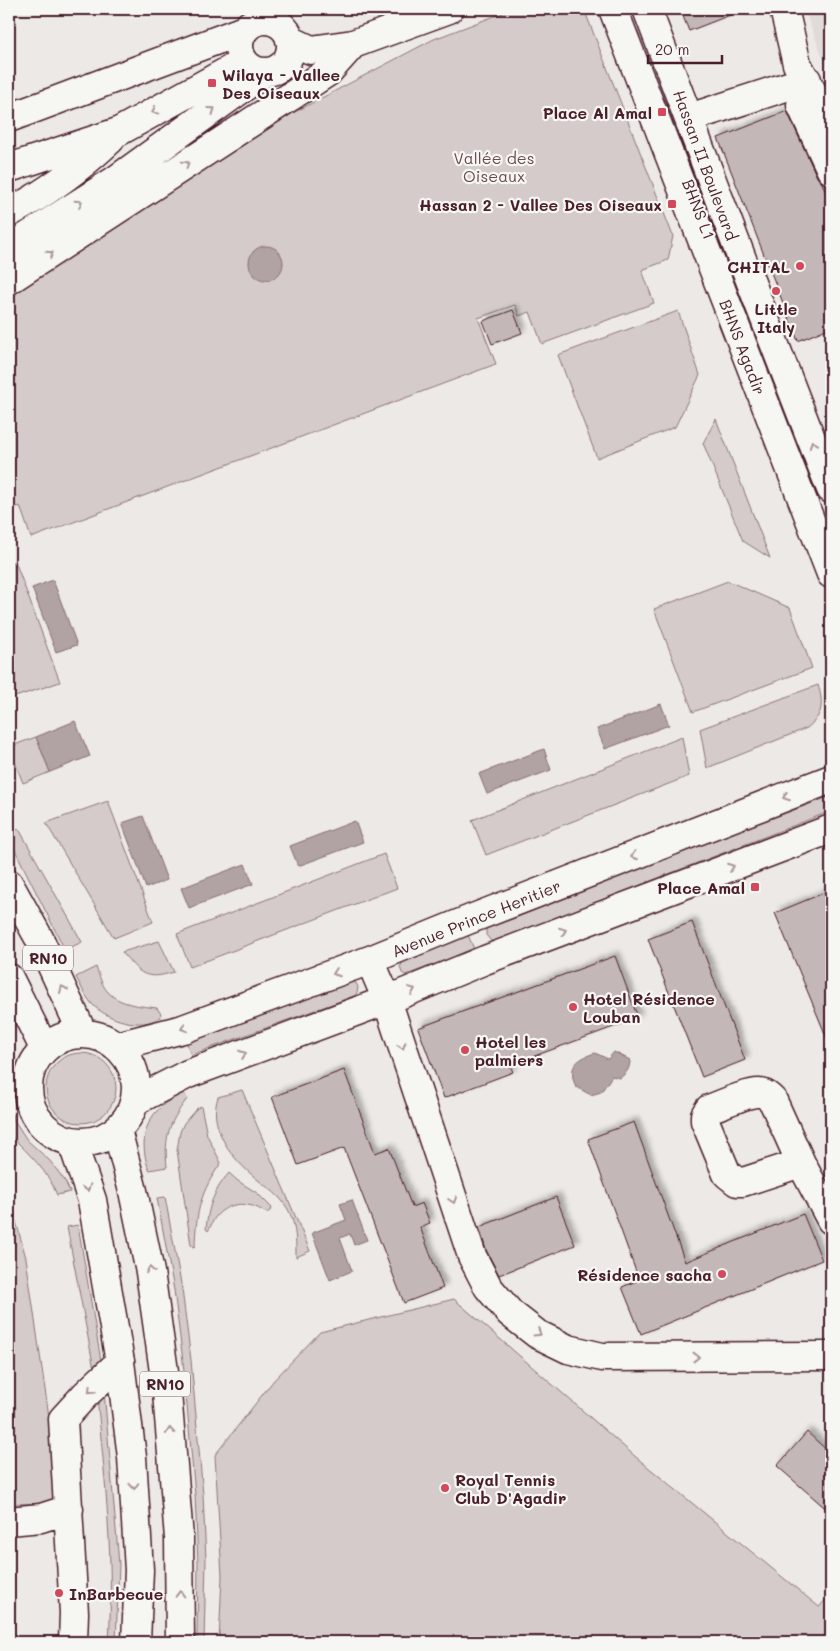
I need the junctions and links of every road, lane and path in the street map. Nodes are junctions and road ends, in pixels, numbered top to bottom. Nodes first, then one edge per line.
1 (449, 9) edge
2 (612, 9) edge
3 (622, 9) edge
4 (647, 9) edge
5 (784, 9) edge
6 (259, 20) edge
7 (290, 40) junction
8 (353, 44) junction
9 (254, 67) junction
10 (795, 75) junction
11 (686, 111) junction
12 (9, 118) edge
13 (831, 126) edge
14 (118, 132) junction
15 (9, 168) edge
16 (831, 170) edge
17 (9, 214) edge
18 (9, 248) edge
19 (9, 280) edge
20 (831, 489) edge
21 (831, 549) edge
22 (831, 574) edge
23 (831, 779) edge
24 (831, 829) edge
25 (9, 884) edge
26 (370, 960) junction
27 (9, 978) edge
28 (387, 1000) junction
29 (83, 1034) junction
30 (117, 1046) junction
31 (44, 1048) junction
32 (134, 1101) junction
33 (116, 1130) junction
34 (72, 1142) junction
35 (801, 1163) dead end
36 (831, 1220) edge
37 (831, 1356) edge
38 (120, 1362) junction
39 (69, 1509) junction
40 (9, 1521) edge
41 (73, 1642) edge
42 (136, 1642) edge
43 (180, 1642) edge

1 - 8 street
2 - 22 street, BHNS Agadir
3 - 21 street, BHNS L1
4 - 11 street, Hassan II Boulevard
5 - 10 street
6 - 7 street
6 - 9 street
6 - 12 street
7 - 8 street
7 - 9 street
19 -> 8 street
9 -> 14 street
18 -> 9 street
10 - 11 street
10 - 13 street
10 - 16 street
20 -> 11 street, Hassan II Boulevard
14 - 15 street
14 - 17 street
23 -> 26 street, Avenue Prince Heritier
28 -> 24 street
29 -> 25 street, RN10
26 - 28 street
26 -> 30 street, Avenue Prince Heritier
27 - 31 street, RN10
32 -> 28 street
28 -> 37 street
29 - 30 street
29 - 31 street
30 - 32 street
31 - 34 street
32 - 33 street
33 - 34 street
43 -> 33 street, RN10
34 -> 38 street, RN10
35 - 36 street
38 -> 39 street
38 -> 42 street, RN10
39 - 40 street
39 - 41 street

